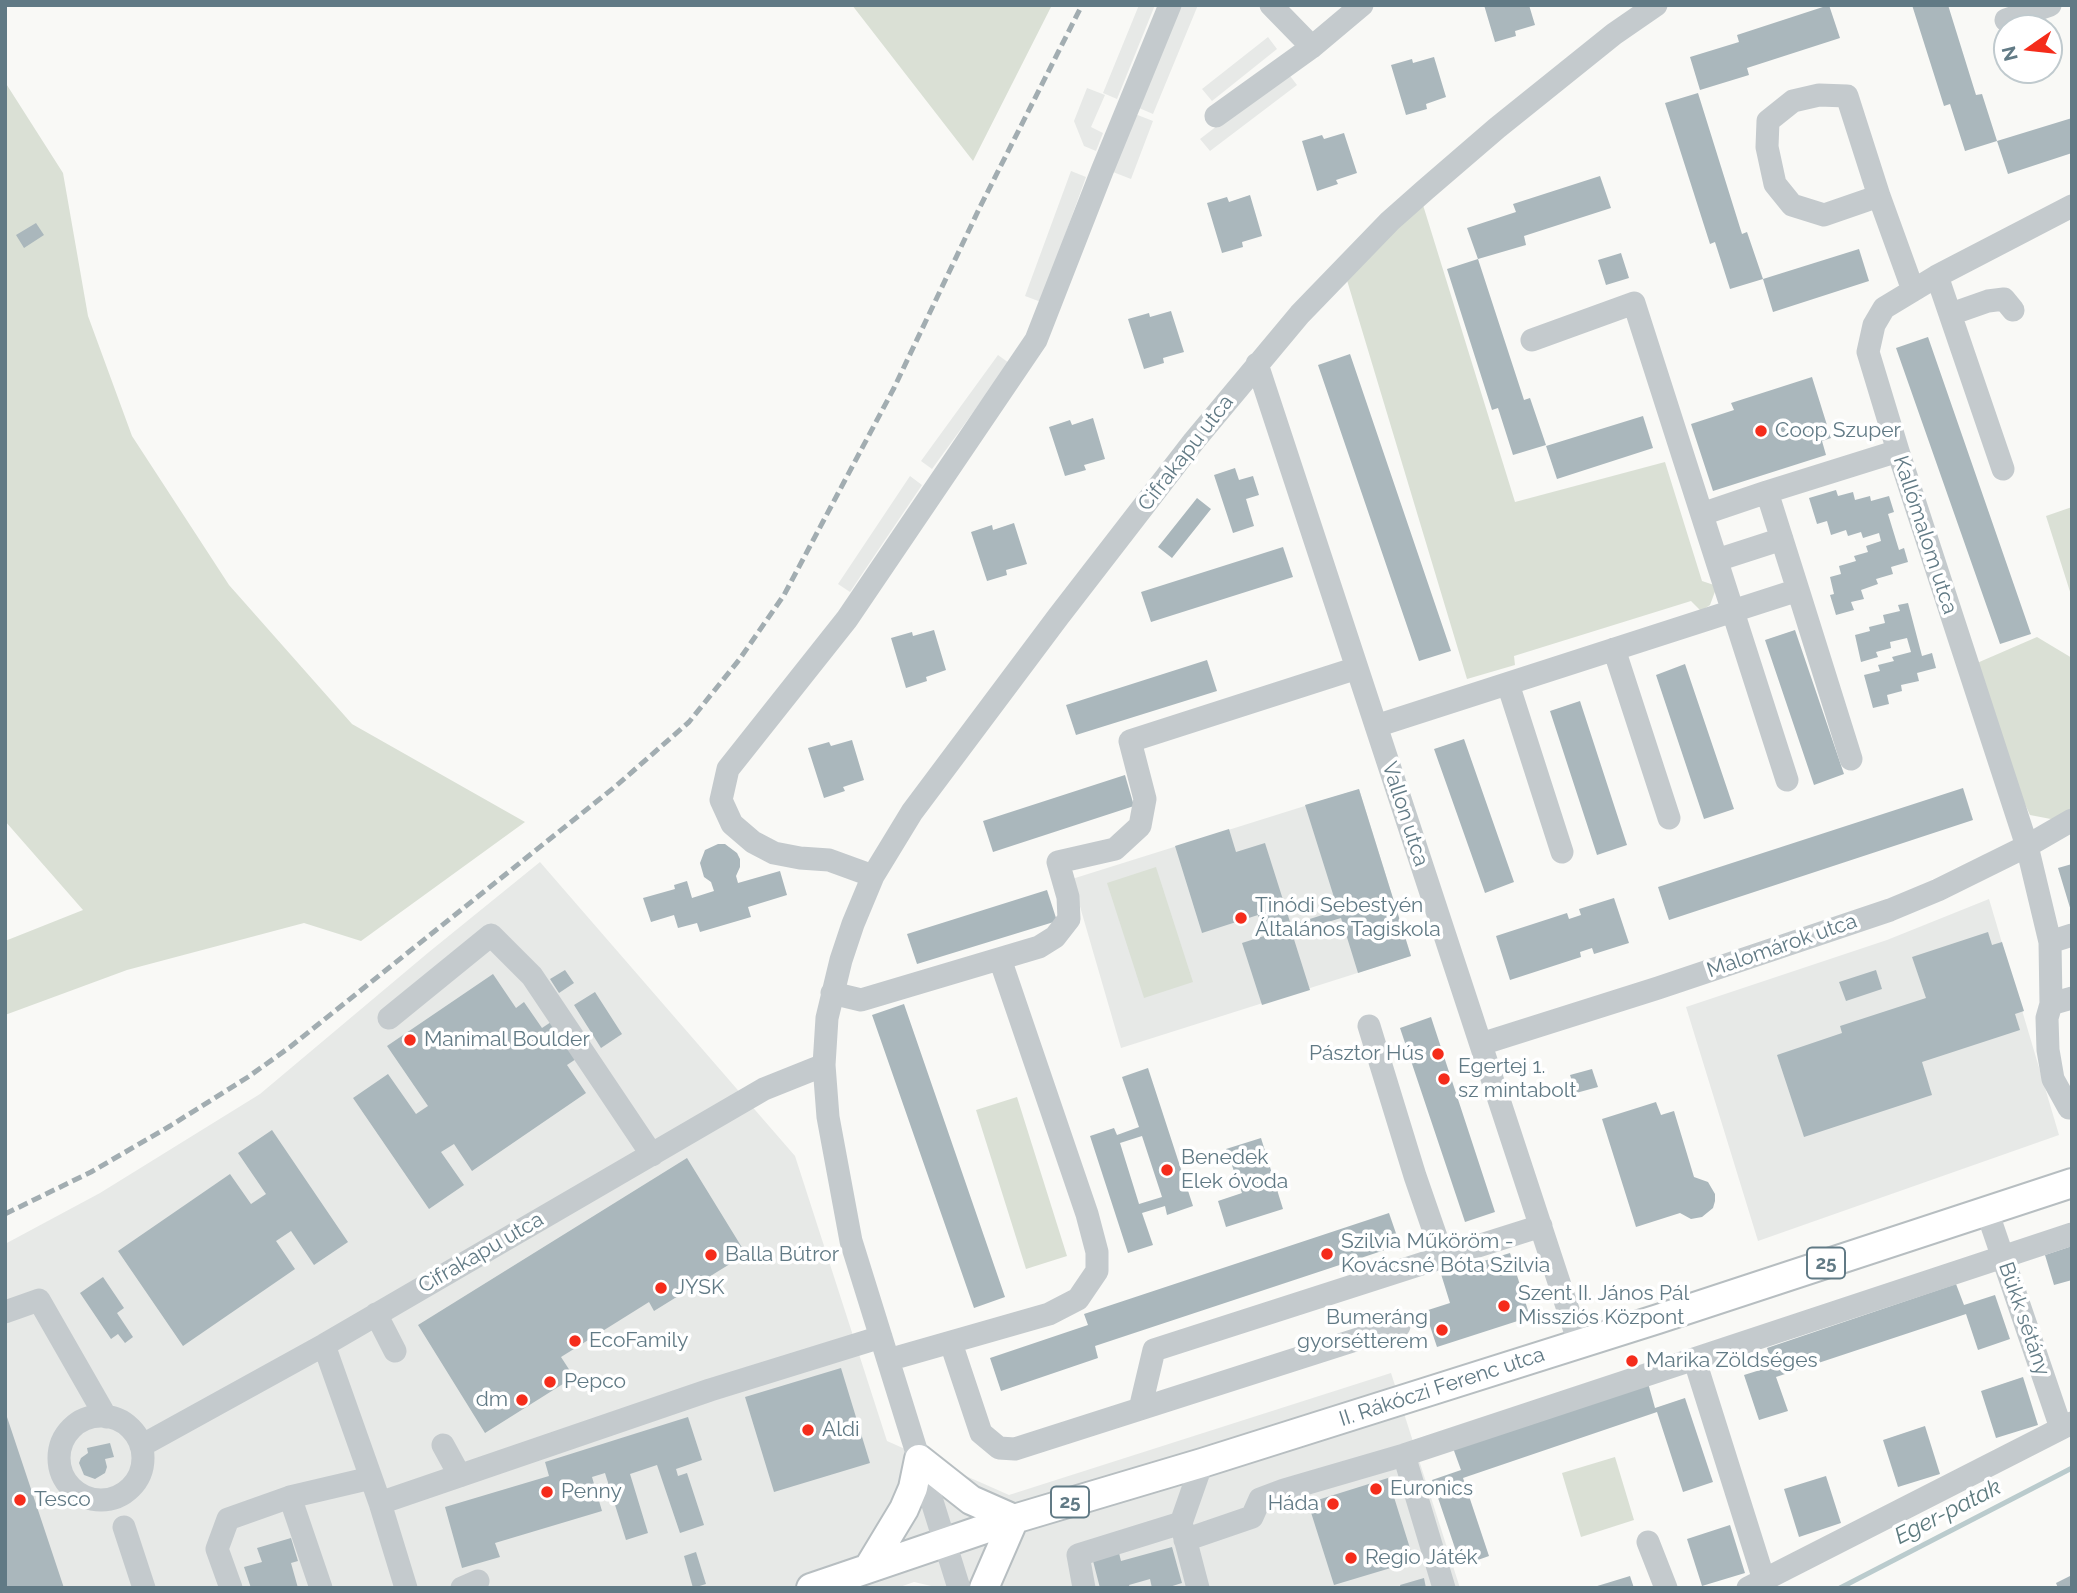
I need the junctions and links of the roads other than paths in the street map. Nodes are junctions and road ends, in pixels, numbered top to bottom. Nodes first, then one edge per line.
1 (1170, 5) edge
2 (1271, 5) edge
3 (1362, 5) edge
4 (1656, 5) edge
5 (2050, 5) edge
6 (2024, 14) edge
7 (1312, 47) junction
8 (1216, 116) dead end
9 (1879, 196) junction
10 (2072, 206) edge
11 (1937, 276) junction
12 (1913, 290) junction
13 (2013, 310) dead end
14 (1951, 314) junction
15 (1532, 340) dead end
16 (1257, 364) junction
17 (1898, 451) junction
18 (2003, 469) dead end
19 (1767, 492) junction
20 (1702, 513) junction
21 (1782, 539) junction
22 (1717, 560) junction
23 (1798, 590) junction
24 (1733, 611) junction
25 (1614, 649) junction
26 (1357, 668) junction
27 (1508, 684) junction
28 (1376, 726) junction
29 (1851, 759) dead end
30 (1787, 780) dead end
31 (1669, 818) dead end
32 (2072, 820) edge
33 (2027, 846) junction
34 (1562, 852) dead end
35 (873, 876) junction
36 (2061, 938) edge
37 (1000, 959) junction
38 (832, 993) junction
39 (2062, 1001) edge
40 (389, 1018) dead end
41 (1369, 1026) dead end
42 (1481, 1044) junction
43 (824, 1065) junction
44 (2072, 1107) edge
45 (652, 1155) junction
46 (2072, 1183) edge
47 (1987, 1211) junction
48 (1541, 1226) junction
49 (2072, 1234) edge
50 (1443, 1257) junction
51 (2003, 1258) junction
52 (5, 1311) edge
53 (376, 1314) junction
54 (1399, 1325) dead end
55 (881, 1337) junction
56 (951, 1343) junction
57 (1579, 1343) junction
58 (324, 1345) junction
59 (395, 1351) dead end
60 (888, 1360) junction
61 (1695, 1361) junction
62 (1140, 1409) junction
63 (106, 1417) junction
64 (2066, 1425) edge
65 (443, 1444) dead end
66 (141, 1446) junction
67 (1404, 1455) junction
68 (919, 1459) junction
69 (1202, 1463) junction
70 (460, 1476) junction
71 (371, 1478) junction
72 (290, 1497) junction
73 (380, 1503) junction
74 (1014, 1519) junction
75 (124, 1527) dead end
76 (1183, 1531) junction
77 (945, 1542) junction
78 (1648, 1542) dead end
79 (869, 1567) junction
80 (1756, 1584) edge
81 (144, 1588) edge
82 (231, 1588) edge
83 (321, 1588) edge
84 (406, 1588) edge
85 (811, 1588) edge
86 (959, 1588) edge
87 (984, 1588) edge
88 (1084, 1588) edge
89 (1198, 1588) edge
90 (1208, 1588) edge
91 (1444, 1588) edge
92 (1666, 1588) edge

1 - 35 street
2 - 7 street
3 - 7 street
4 - 16 street, Cifrakapu utca
5 - 6 street
7 - 8 street
9 - 9 street
9 - 12 street
10 - 11 street, Kallómalom utca
11 - 12 street, Kallómalom utca
11 - 14 street
12 - 17 street, Kallómalom utca
13 - 14 street
14 - 18 street
15 - 20 street
16 - 26 street, Vallon utca
16 - 35 street, Cifrakapu utca
17 - 19 street
17 - 33 street, Kallómalom utca
19 - 20 street
19 - 21 street
20 - 22 street
21 - 22 street
21 - 23 street
22 - 24 street
23 - 24 street
23 - 29 street
24 - 25 street
24 - 30 street
25 - 27 street
25 - 31 street
26 - 28 street, Vallon utca
26 - 37 street
27 - 28 street
27 - 34 street
28 - 42 street, Vallon utca
32 - 33 street, Malomárok utca
33 - 36 street, Kallómalom utca
33 - 42 street, Malomárok utca
35 - 38 street, Cifrakapu utca
36 - 39 street, Kallómalom utca
37 - 38 street
37 - 56 street
38 - 43 street, Cifrakapu utca
39 - 44 street, Kallómalom utca
40 - 45 street
41 - 50 street
42 - 48 street, Vallon utca
43 - 45 street, Cifrakapu utca
43 - 55 street, Cifrakapu utca
45 - 53 street, Cifrakapu utca
46 - 47 main road, II. Rákóczi Ferenc utca / 25
47 - 51 street, Bükk sétány
47 - 57 main road, II. Rákóczi Ferenc utca / 25
48 - 50 street
48 - 57 street, Vallon utca
49 - 51 street
50 - 62 street
51 - 61 street
51 - 64 street, Bükk sétány
52 - 63 street
53 - 58 street, Cifrakapu utca
53 - 59 street
54 - 62 street
55 - 60 street, Cifrakapu utca
55 - 70 street
56 - 60 street
56 - 62 street
57 - 69 main road, II. Rákóczi Ferenc utca / 25
58 - 66 street, Cifrakapu utca
58 - 71 street
60 - 68 street, Cifrakapu utca
61 - 67 street
61 - 80 street
63 - 66 street
63 - 66 street
64 - 80 street, Bükk sétány
65 - 70 street
67 - 76 street
67 - 91 street
68 - 74 main road
68 - 77 street, Cifrakapu utca
68 - 79 main road
69 - 74 main road, II. Rákóczi Ferenc utca / 25
69 - 76 street
70 - 73 street
71 - 72 street
71 - 73 street
72 - 82 street
72 - 83 street
73 - 84 street
74 - 77 main road, II. Rákóczi Ferenc utca / 25
74 - 87 main road
75 - 81 street
76 - 88 street
76 - 89 street
76 - 90 street
77 - 79 main road, II. Rákóczi Ferenc utca / 25
77 - 86 street, Cifrakapu utca
78 - 92 street
79 - 85 main road, II. Rákóczi Ferenc utca / 25

